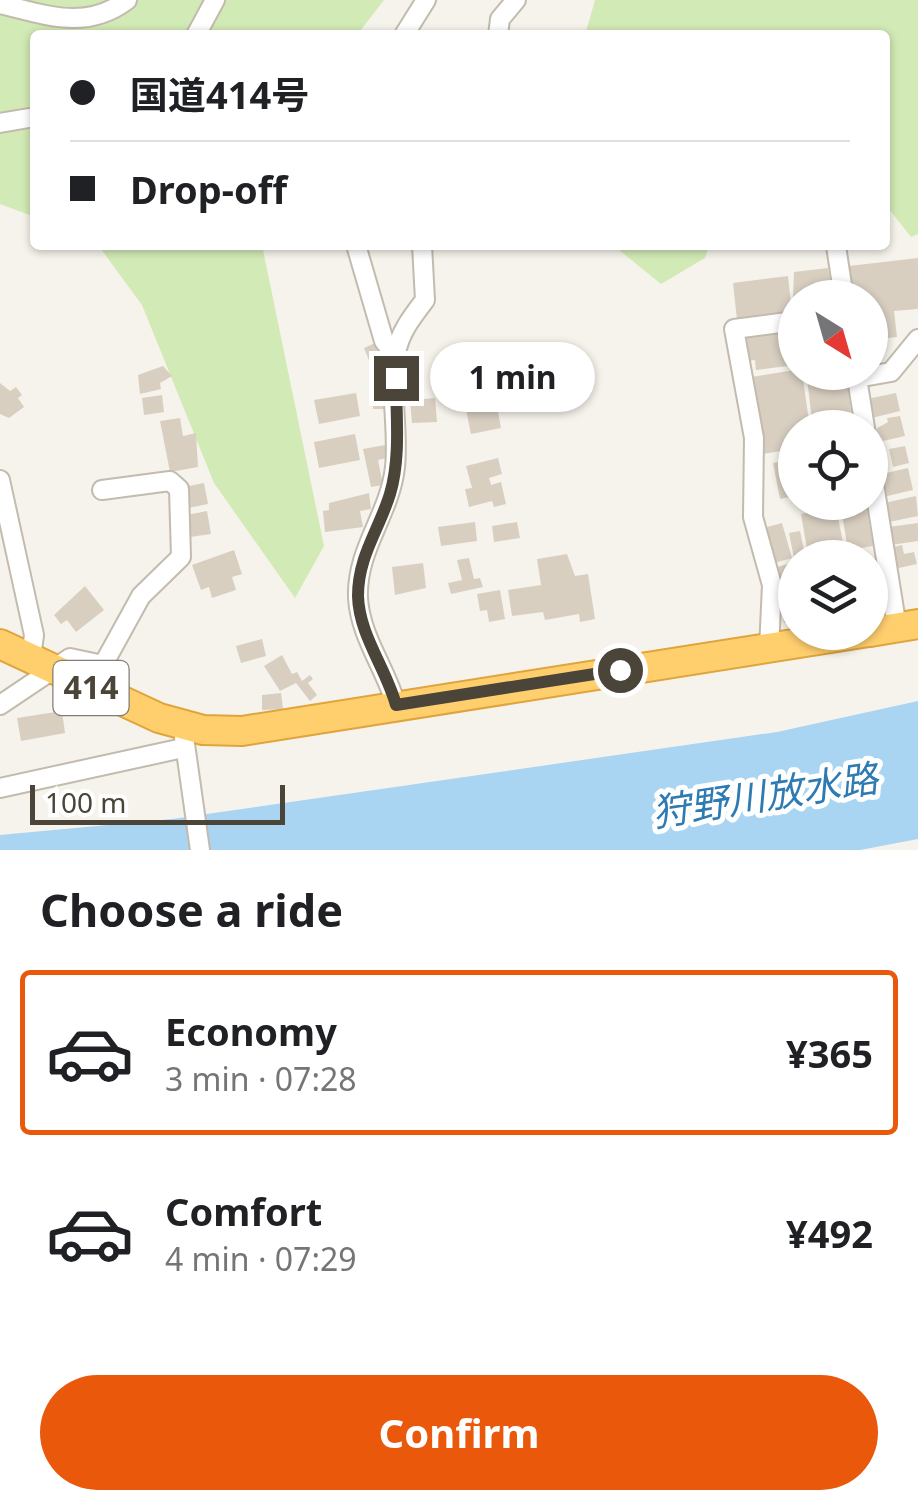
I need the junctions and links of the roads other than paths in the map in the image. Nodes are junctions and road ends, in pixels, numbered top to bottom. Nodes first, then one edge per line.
1 (127, 0) edge
2 (215, 0) edge
3 (426, 0) edge
4 (516, 0) edge
5 (0, 4) edge
6 (199, 30) edge
7 (407, 30) edge
8 (499, 30) edge
9 (30, 118) edge
10 (0, 123) edge
11 (357, 250) edge
12 (422, 250) edge
13 (837, 250) edge
14 (841, 280) edge
15 (778, 324) edge
16 (918, 340) edge
17 (395, 355) junction
18 (888, 372) edge
19 (0, 480) edge
20 (102, 490) dead end
21 (0, 644) edge
22 (778, 647) edge
23 (769, 649) junction
24 (42, 663) junction
25 (0, 705) edge
26 (396, 705) junction
27 (184, 738) junction
28 (0, 788) edge
29 (200, 850) edge

1 - 5 street
2 - 6 street
3 - 7 street
4 - 8 street
9 - 10 street
11 - 17 street
12 - 17 street
13 - 14 street
15 - 23 street
16 - 18 street
17 - 26 street
19 - 24 street
20 - 24 street
21 - 24 highway, 414
22 - 23 highway, 414
23 - 26 highway, 414
24 - 25 street
24 - 27 highway, 414
26 - 27 highway, 414
27 - 28 street
27 - 29 street

